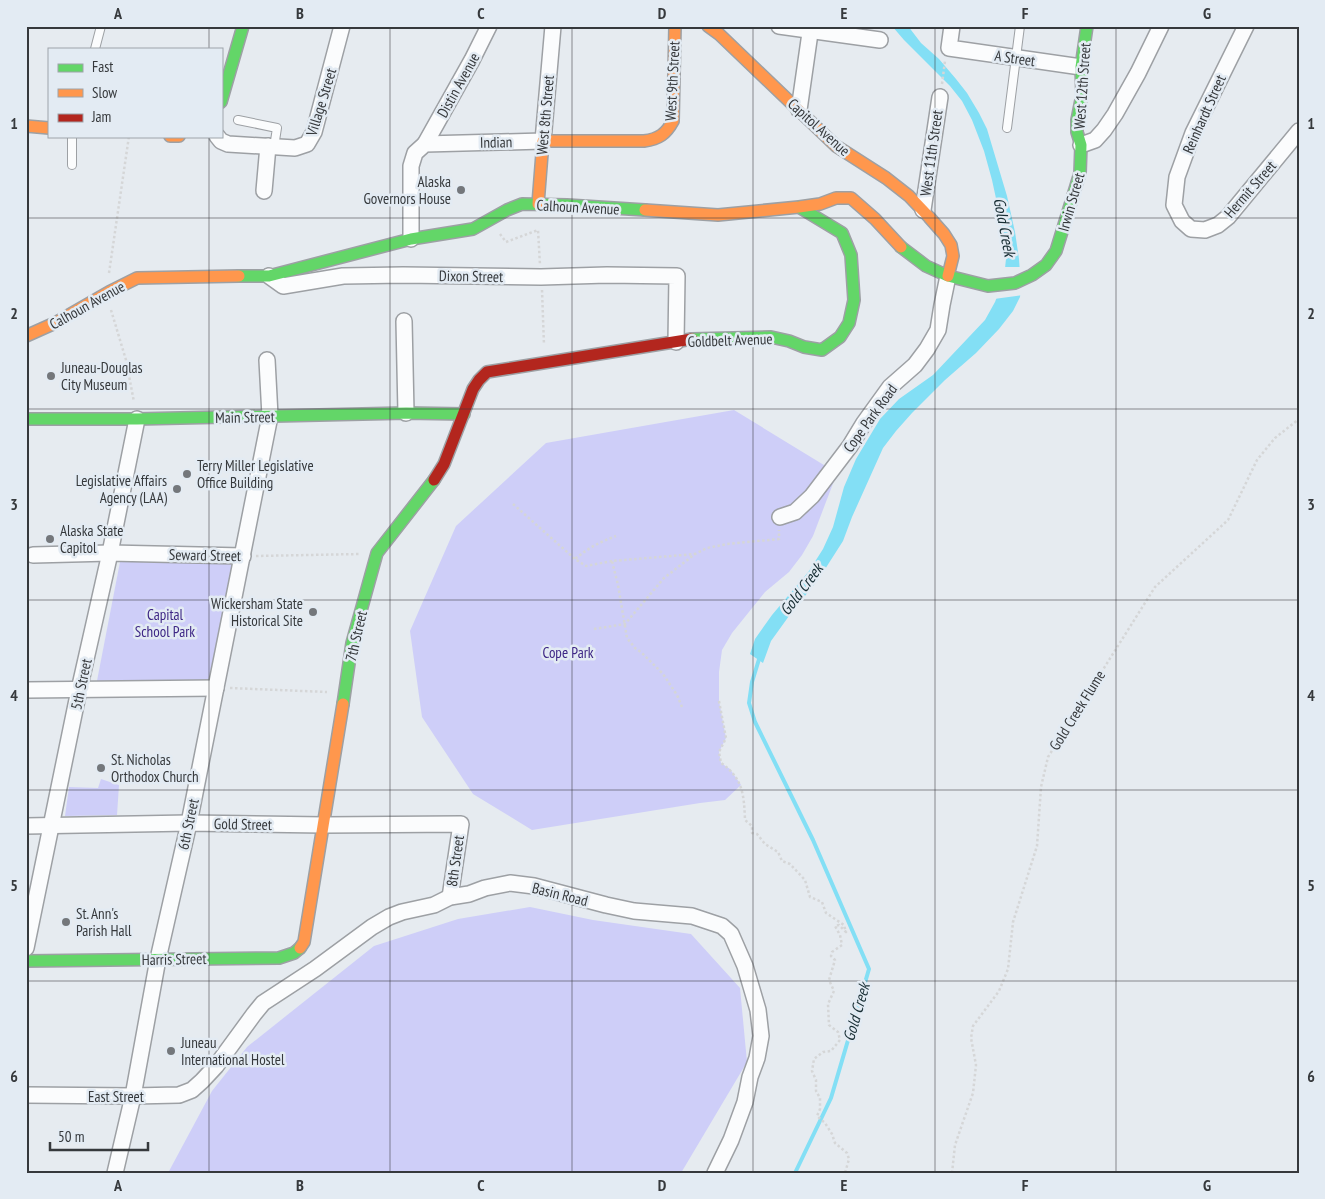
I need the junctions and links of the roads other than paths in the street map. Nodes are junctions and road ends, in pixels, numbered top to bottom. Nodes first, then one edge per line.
1 (101, 26) edge
2 (243, 26) edge
3 (342, 26) edge
4 (490, 26) edge
5 (553, 26) edge
6 (675, 26) edge
7 (779, 26) edge
8 (952, 26) edge
9 (1020, 26) edge
10 (1087, 26) edge
11 (1161, 26) edge
12 (1246, 26) edge
13 (719, 29) edge
14 (811, 29) edge
15 (880, 40) dead end
16 (95, 48) edge
17 (1016, 58) junction
18 (1081, 67) junction
19 (941, 90) road end
20 (222, 99) edge
21 (799, 110) junction
22 (238, 120) dead end
23 (26, 126) edge
24 (48, 128) edge
25 (1007, 128) dead end
26 (1299, 131) edge
27 (666, 134) joint
28 (72, 138) edge
29 (218, 138) edge
30 (543, 141) junction
31 (425, 144) junction
32 (1081, 145) junction
33 (271, 146) junction
34 (72, 165) dead end
35 (264, 191) dead end
36 (538, 204) junction
37 (1174, 205) joint
38 (799, 207) junction
39 (923, 210) junction
40 (411, 239) junction
41 (1032, 275) joint
42 (269, 276) junction
43 (948, 276) junction
44 (404, 321) dead end
45 (26, 336) edge
46 (676, 342) junction
47 (267, 360) dead end
48 (487, 372) joint
49 (406, 414) junction
50 (464, 414) junction
51 (270, 416) junction
52 (26, 419) edge
53 (136, 419) junction
54 (780, 522) road end
55 (110, 553) junction
56 (33, 555) dead end
57 (243, 556) junction
58 (216, 688) junction
59 (26, 690) edge
60 (80, 690) junction
61 (189, 823) junction
62 (461, 824) joint
63 (52, 825) junction
64 (324, 825) junction
65 (26, 826) edge
66 (450, 897) junction
67 (306, 931) joint
68 (26, 948) edge
69 (26, 960) edge
70 (158, 960) junction
71 (202, 1081) joint
72 (26, 1095) edge
73 (133, 1096) junction
74 (115, 1173) edge
75 (715, 1173) edge

1 - 16 lane
2 - 20 street
3 - 33 street, Village Street
4 - 31 street, Distin Avenue
5 - 30 street, West 8th Street
6 - 27 street, West 9th Street
7 - 14 street
8 - 17 street, A Street
9 - 17 lane
10 - 18 street, West 12th Street
11 - 32 street
12 - 37 street, Reinhardt Street
13 - 21 street, Capitol Avenue
14 - 15 street
14 - 21 street
17 - 18 street, A Street
17 - 25 lane
18 - 32 street, West 12th Street
19 - 39 street, West 11th Street
21 - 39 street, Capitol Avenue
22 - 33 lane
23 - 24 street
26 - 37 street, Hermit Street
27 - 30 street, Indian
28 - 34 lane
29 - 33 street, Village Street
30 - 31 street, Indian
30 - 36 street, West 8th Street
31 - 40 street
32 - 41 street, Irwin Street
33 - 35 street
36 - 38 street, Calhoun Avenue
36 - 40 street, Calhoun Avenue
38 - 43 street, Calhoun Avenue
38 - 46 street, Goldbelt Avenue
39 - 43 street, Capitol Avenue
40 - 42 street, Calhoun Avenue
41 - 43 street, Calhoun Avenue
42 - 45 street, Calhoun Avenue
42 - 46 street, Dixon Street
43 - 54 street, Cope Park Road
44 - 49 street
46 - 48 street, Goldbelt Avenue
47 - 51 street, 6th Street
48 - 50 street, 7th Street
49 - 50 street, Main Street
49 - 51 street, Main Street
50 - 64 street, 7th Street
51 - 53 street, Main Street
51 - 57 street, 6th Street
52 - 53 street, Main Street
53 - 55 street, 5th Street
55 - 56 street, Seward Street
55 - 57 street, Seward Street
55 - 60 street, 5th Street
57 - 58 street, 6th Street
58 - 60 street
58 - 61 street, 6th Street
59 - 60 street
60 - 63 street, 5th Street
61 - 63 street, Gold Street
61 - 64 street, Gold Street
61 - 70 street, 6th Street
62 - 64 street, Gold Street
62 - 66 street, 8th Street
63 - 65 street, Gold Street
63 - 68 street, 5th Street
64 - 67 street, 7th Street
66 - 71 street, Basin Road
66 - 75 street, Basin Road
67 - 70 street, Harris Street
69 - 70 street, Harris Street
70 - 73 street, 6th Street
71 - 73 street, East Street
72 - 73 street, East Street
73 - 74 street, 6th Street

